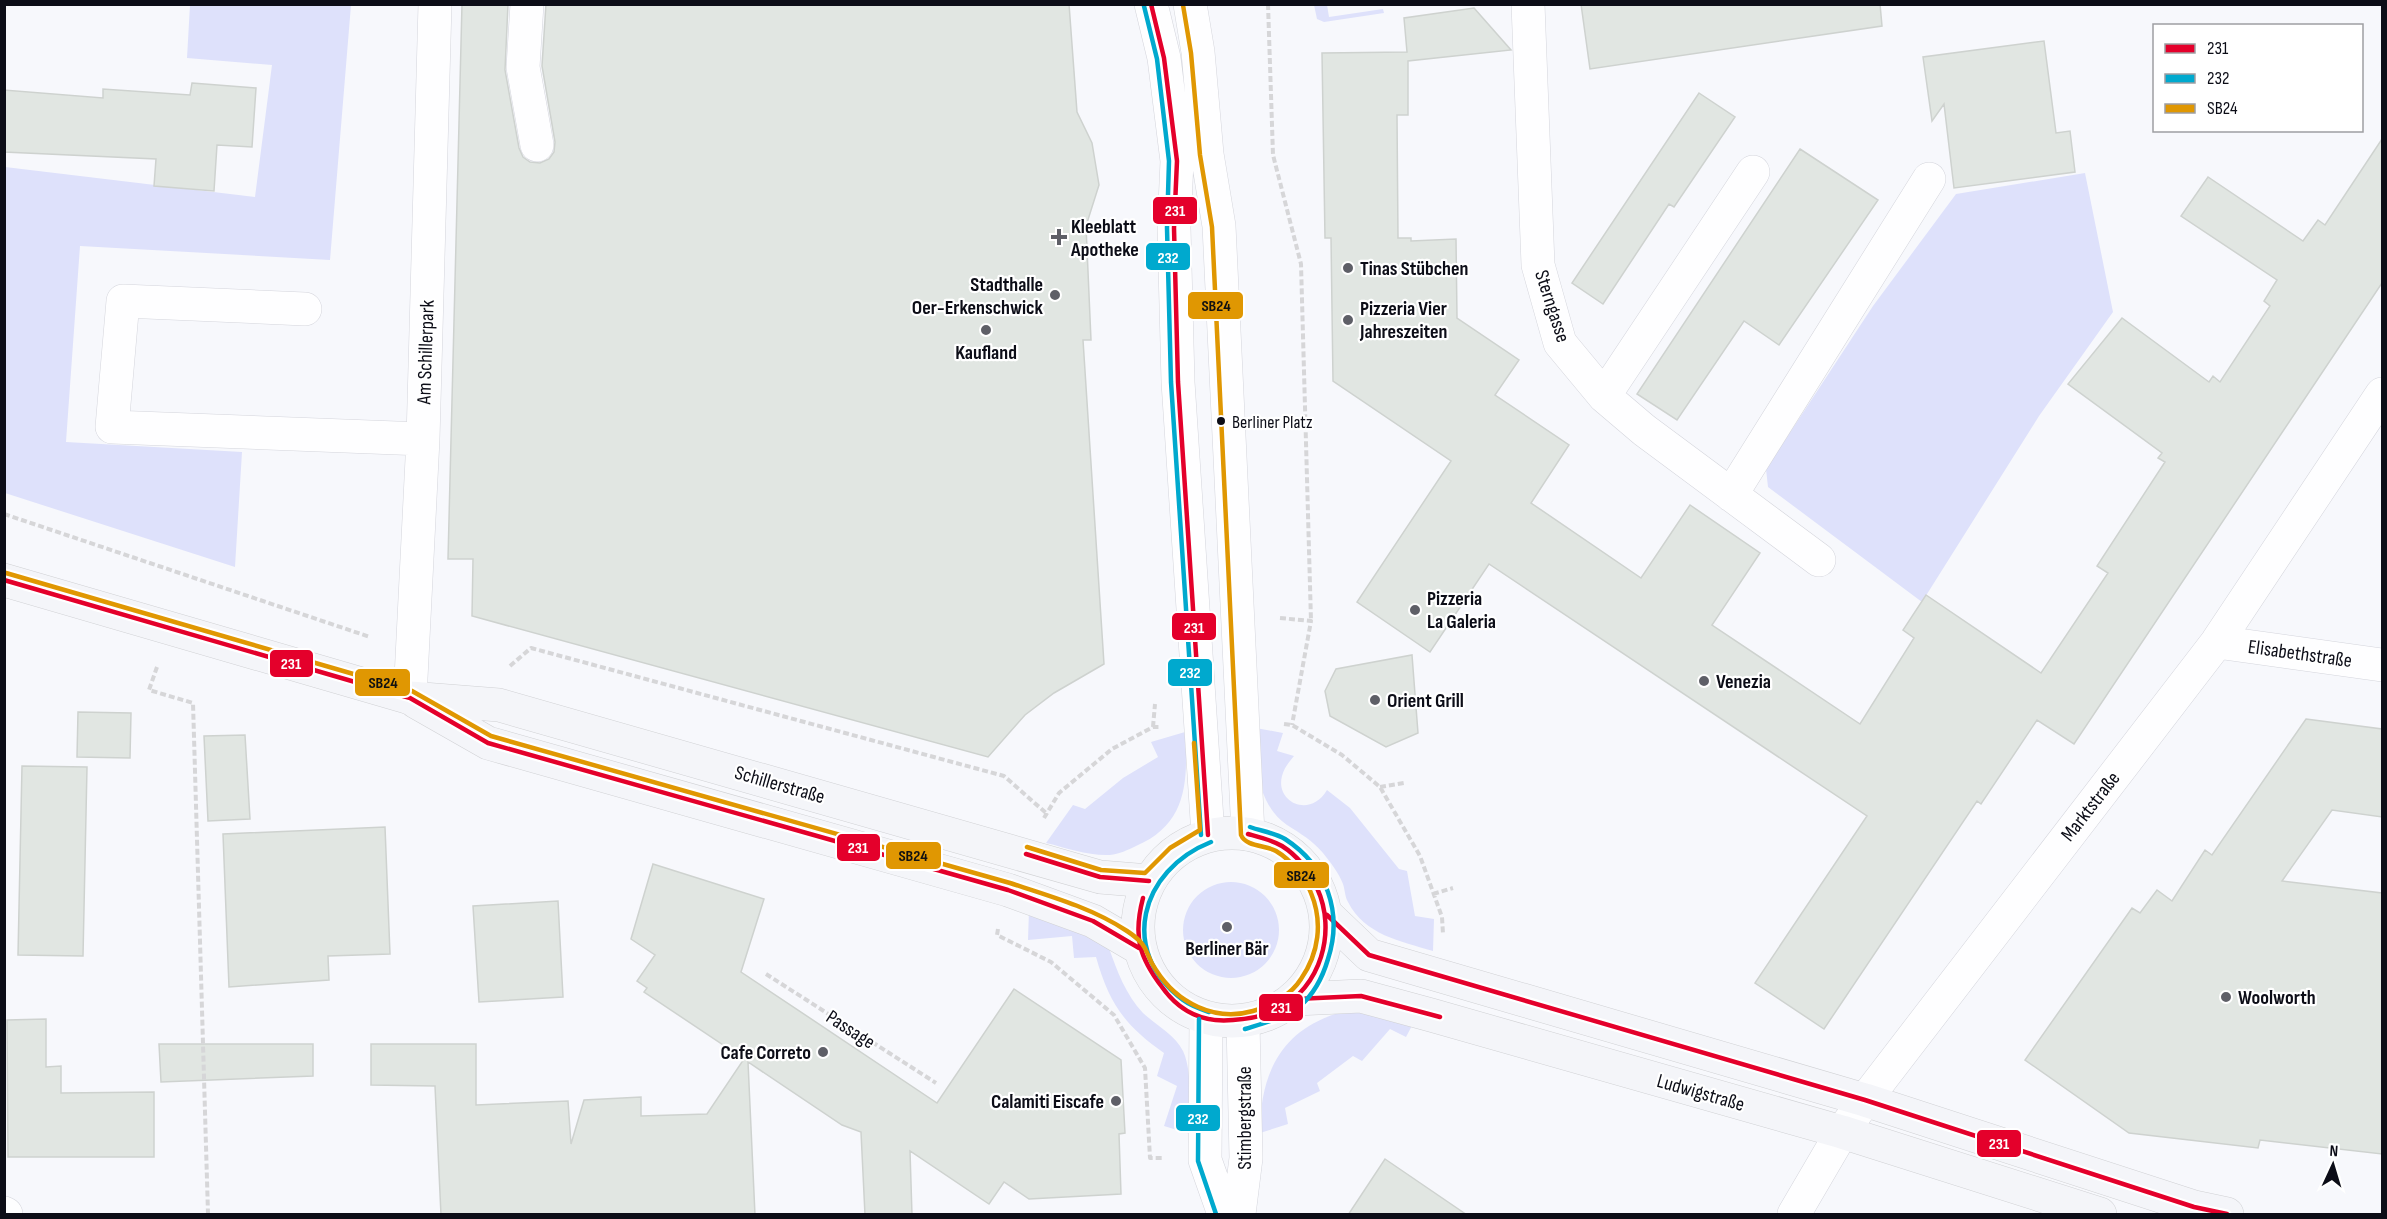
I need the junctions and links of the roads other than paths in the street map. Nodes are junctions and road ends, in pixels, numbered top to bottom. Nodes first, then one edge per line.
1 (435, 4) edge
2 (527, 4) edge
3 (1151, 4) edge
4 (1190, 4) edge
5 (1528, 4) edge
6 (537, 145) dead end
7 (1753, 171) dead end
8 (1929, 179) dead end
9 (305, 309) dead end
10 (2382, 394) edge
11 (1604, 396) junction
12 (423, 439) junction
13 (1731, 495) junction
14 (1819, 560) dead end
15 (4, 580) edge
16 (2217, 642) junction
17 (2382, 665) edge
18 (410, 698) junction
19 (1248, 834) junction
20 (1208, 835) junction
21 (1149, 881) junction
22 (1327, 915) junction
23 (1139, 948) junction
24 (1296, 999) junction
25 (1206, 1019) junction
26 (1243, 1022) junction
27 (1865, 1100) junction
28 (1842, 1132) junction
29 (1224, 1215) edge
30 (1239, 1215) edge
31 (1794, 1215) edge
32 (2100, 1215) edge
33 (2227, 1215) edge

1 - 12 street, Am Schillerpark
2 - 6 street
3 - 20 street
4 - 19 street
5 - 11 street, Sterngasse
7 - 11 street
8 - 13 street
9 - 12 street
10 - 16 street, Marktstraße
11 - 13 street, Sterngasse
12 - 18 street, Am Schillerpark
13 - 14 street, Sterngasse
15 - 18 main road, Schillerstraße
16 - 17 street, Elisabethstraße
16 - 27 street, Marktstraße
18 - 21 main road, Schillerstraße
18 - 23 main road, Schillerstraße
19 - 20 main road
19 - 22 main road
20 - 21 main road
21 - 23 main road
22 - 24 main road
22 - 27 main road, Ludwigstraße
23 - 25 main road
24 - 26 main road
24 - 28 main road, Ludwigstraße
25 - 26 main road
25 - 29 street, Stimbergstraße
26 - 30 street, Stimbergstraße
27 - 28 street, Marktstraße
27 - 33 main road, Ludwigstraße
28 - 31 street, Marktstraße
28 - 32 main road, Ludwigstraße

